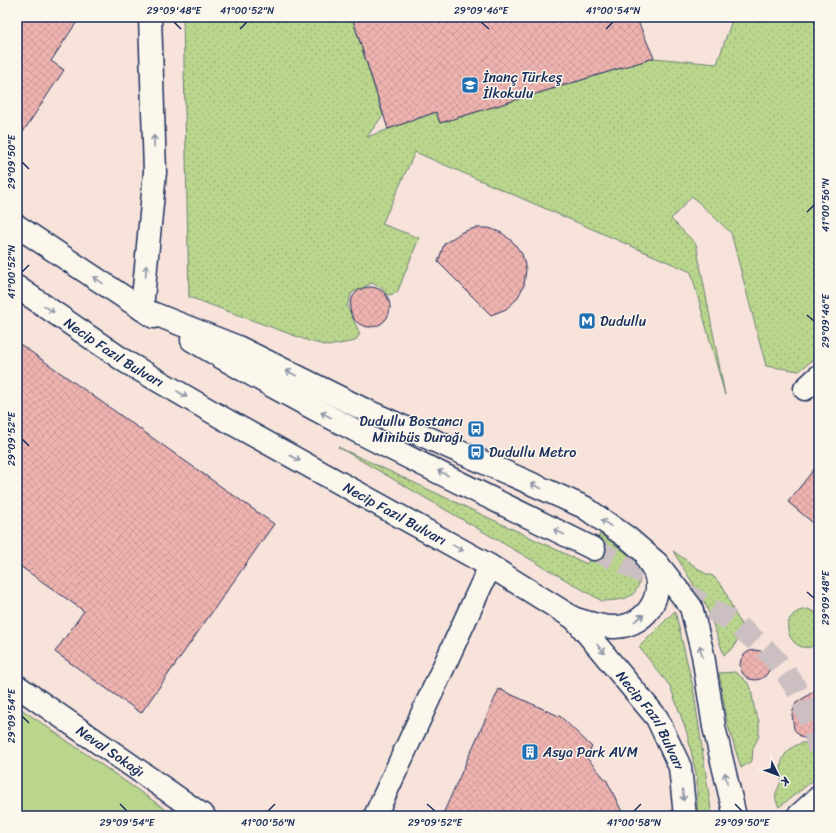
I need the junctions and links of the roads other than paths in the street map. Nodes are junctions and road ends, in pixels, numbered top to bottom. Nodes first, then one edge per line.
1 (150, 17) edge
2 (17, 226) edge
3 (17, 287) edge
4 (142, 309) junction
5 (628, 538) junction
6 (594, 549) tunnel mouth
7 (490, 566) junction
8 (575, 619) junction
9 (17, 686) edge
10 (819, 797) edge
11 (204, 816) edge
12 (375, 816) edge
13 (685, 816) edge
14 (735, 816) edge
15 (798, 816) edge

4 -> 1 main road
4 -> 2 main road
3 -> 7 main road, Necip Fazıl Bulvarı
5 -> 4 main road
6 -> 4 main road
8 -> 5 main road
14 -> 5 main road
7 - 8 main road, Necip Fazıl Bulvarı
7 - 12 main road
8 -> 13 main road, Necip Fazıl Bulvarı
9 - 11 main road, Neval Sokağı
10 - 15 main road

